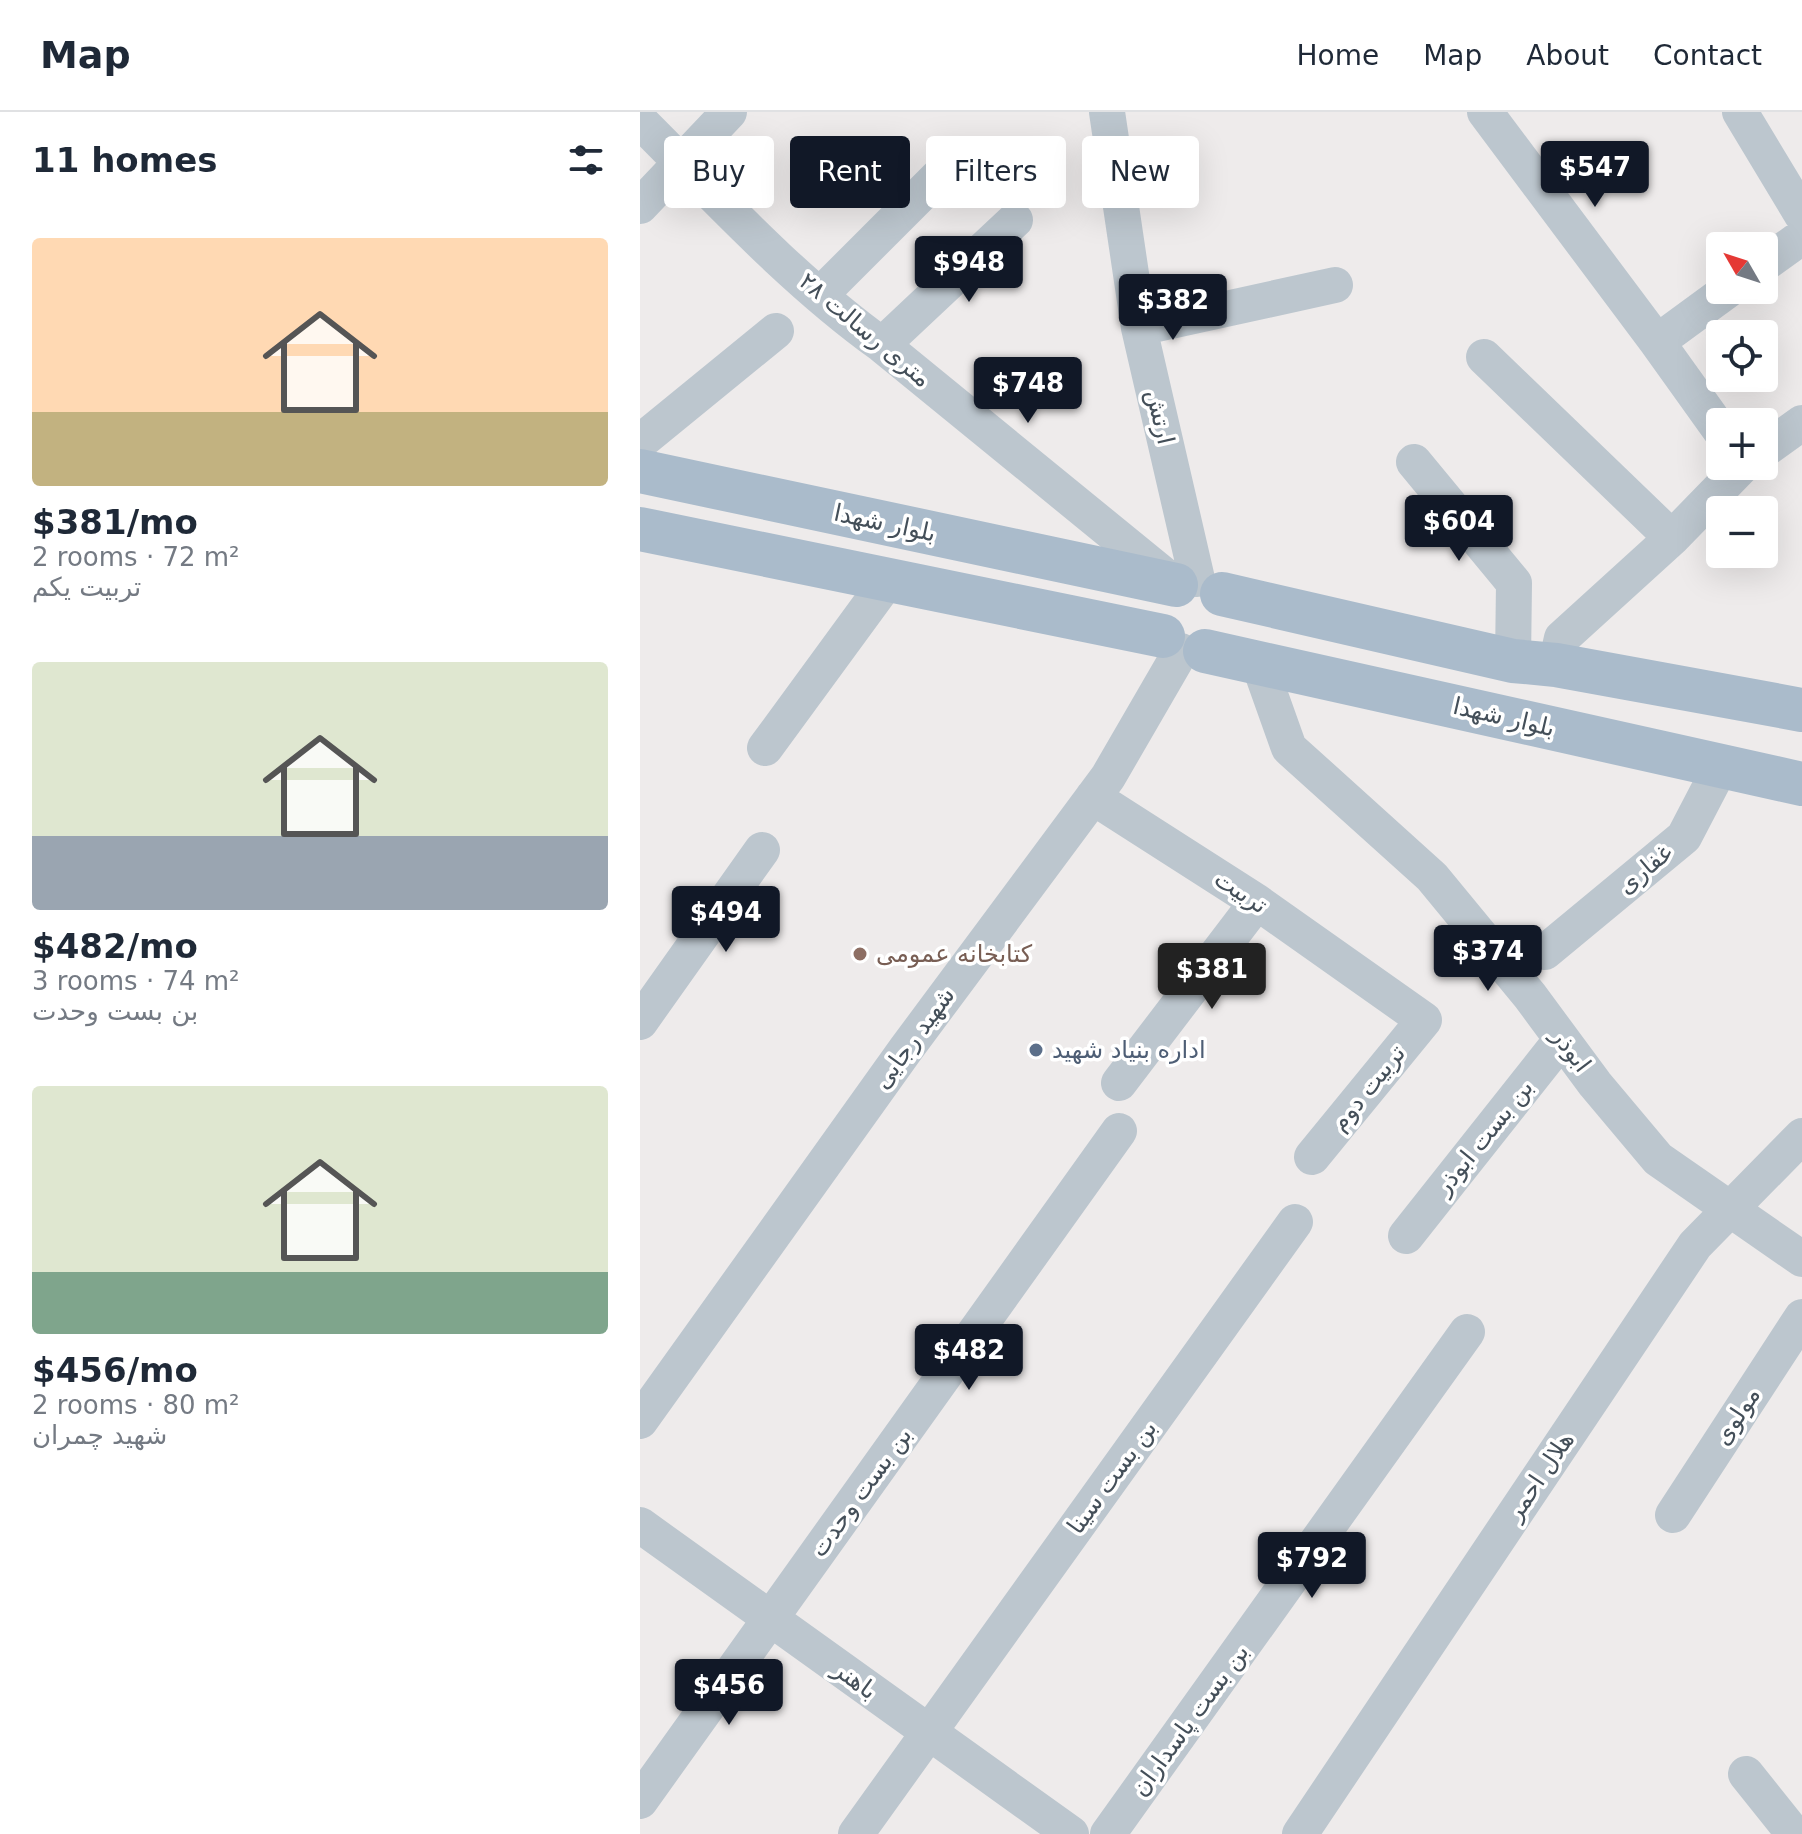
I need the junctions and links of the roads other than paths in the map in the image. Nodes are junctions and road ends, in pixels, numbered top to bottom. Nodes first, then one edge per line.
1 (729, 112) edge
2 (1485, 112) edge
3 (1740, 112) edge
4 (1106, 113) edge
5 (640, 121) edge
6 (706, 136) edge
7 (664, 145) edge
8 (664, 180) edge
9 (926, 194) edge
10 (640, 206) edge
11 (729, 208) edge
12 (1802, 215) edge
13 (1015, 220) dead end
14 (1802, 237) edge
15 (1778, 254) edge
16 (1335, 285) dead end
17 (1709, 304) edge
18 (830, 305) junction
19 (1139, 328) junction
20 (776, 331) dead end
21 (1657, 342) junction
22 (882, 345) junction
23 (1484, 357) dead end
24 (1706, 410) edge
25 (1802, 423) edge
26 (1778, 440) edge
27 (640, 442) edge
28 (1414, 462) dead end
29 (640, 471) edge
30 (1728, 480) edge
31 (640, 529) edge
32 (1672, 538) junction
33 (888, 580) junction
34 (1199, 586) junction
35 (1183, 646) junction
36 (1258, 661) junction
37 (1513, 661) junction
38 (1556, 665) junction
39 (1802, 710) edge
40 (765, 748) dead end
41 (1721, 766) junction
42 (1802, 784) edge
43 (1093, 797) junction
44 (762, 850) dead end
45 (1257, 902) junction
46 (1545, 952) dead end
47 (1424, 1020) joint
48 (640, 1022) edge
49 (1562, 1039) junction
50 (1119, 1083) dead end
51 (1119, 1131) dead end
52 (1802, 1136) edge
53 (1312, 1157) dead end
54 (1728, 1208) junction
55 (1295, 1222) dead end
56 (1406, 1236) dead end
57 (1802, 1259) edge
58 (1802, 1317) edge
59 (1467, 1332) dead end
60 (640, 1421) edge
61 (1673, 1515) dead end
62 (640, 1525) edge
63 (770, 1619) junction
64 (929, 1732) junction
65 (1746, 1774) dead end
66 (640, 1801) edge
67 (856, 1834) edge
68 (1071, 1834) edge
69 (1108, 1834) edge
70 (1300, 1834) edge
71 (1794, 1834) edge

1 - 6 street
2 - 21 street
3 - 12 street
4 - 19 street, ارتش
5 - 7 street, ۲۸ متری رسالت
8 - 10 street
9 - 18 street
11 - 18 street, ۲۸ متری رسالت
13 - 22 street
14 - 15 street
16 - 19 street
17 - 21 street
18 - 22 street, ۲۸ متری رسالت
19 - 34 street, ارتش
20 - 27 street
21 - 24 street
22 - 34 street, ۲۸ متری رسالت
23 - 32 street
25 - 26 street
28 - 37 street
29 - 34 main road, بلوار شهدا
30 - 32 street
31 - 33 main road, بلوار شهدا
32 - 38 street
33 - 35 main road, بلوار شهدا
33 - 40 street
34 - 35 main road
34 - 35 main road
34 - 37 main road, بلوار شهدا
35 - 36 main road, بلوار شهدا
35 - 43 street, شهید رجایی
36 - 41 main road, بلوار شهدا
36 - 49 street, ابوذر
37 - 38 main road, بلوار شهدا
38 - 39 main road, بلوار شهدا
41 - 42 main road, بلوار شهدا
41 - 46 street, غفاری
43 - 45 street, تربیت
43 - 60 street, شهید رجایی
44 - 48 street
45 - 47 street, تربیت
45 - 50 street
47 - 53 street, تربیت دوم
49 - 54 street, ابوذر
49 - 56 street, بن بست ابوذر
51 - 63 street, بن بست وحدت
52 - 54 street, هلال احمر
54 - 57 street, ابوذر
54 - 70 street, هلال احمر
55 - 64 street, بن بست سینا
58 - 61 street, مولوی
59 - 69 street, بن بست پاسداران
62 - 63 street, باهنر
63 - 64 street, باهنر
63 - 66 street, بن بست وحدت
64 - 67 street, بن بست سینا
64 - 68 street, باهنر
65 - 71 street

